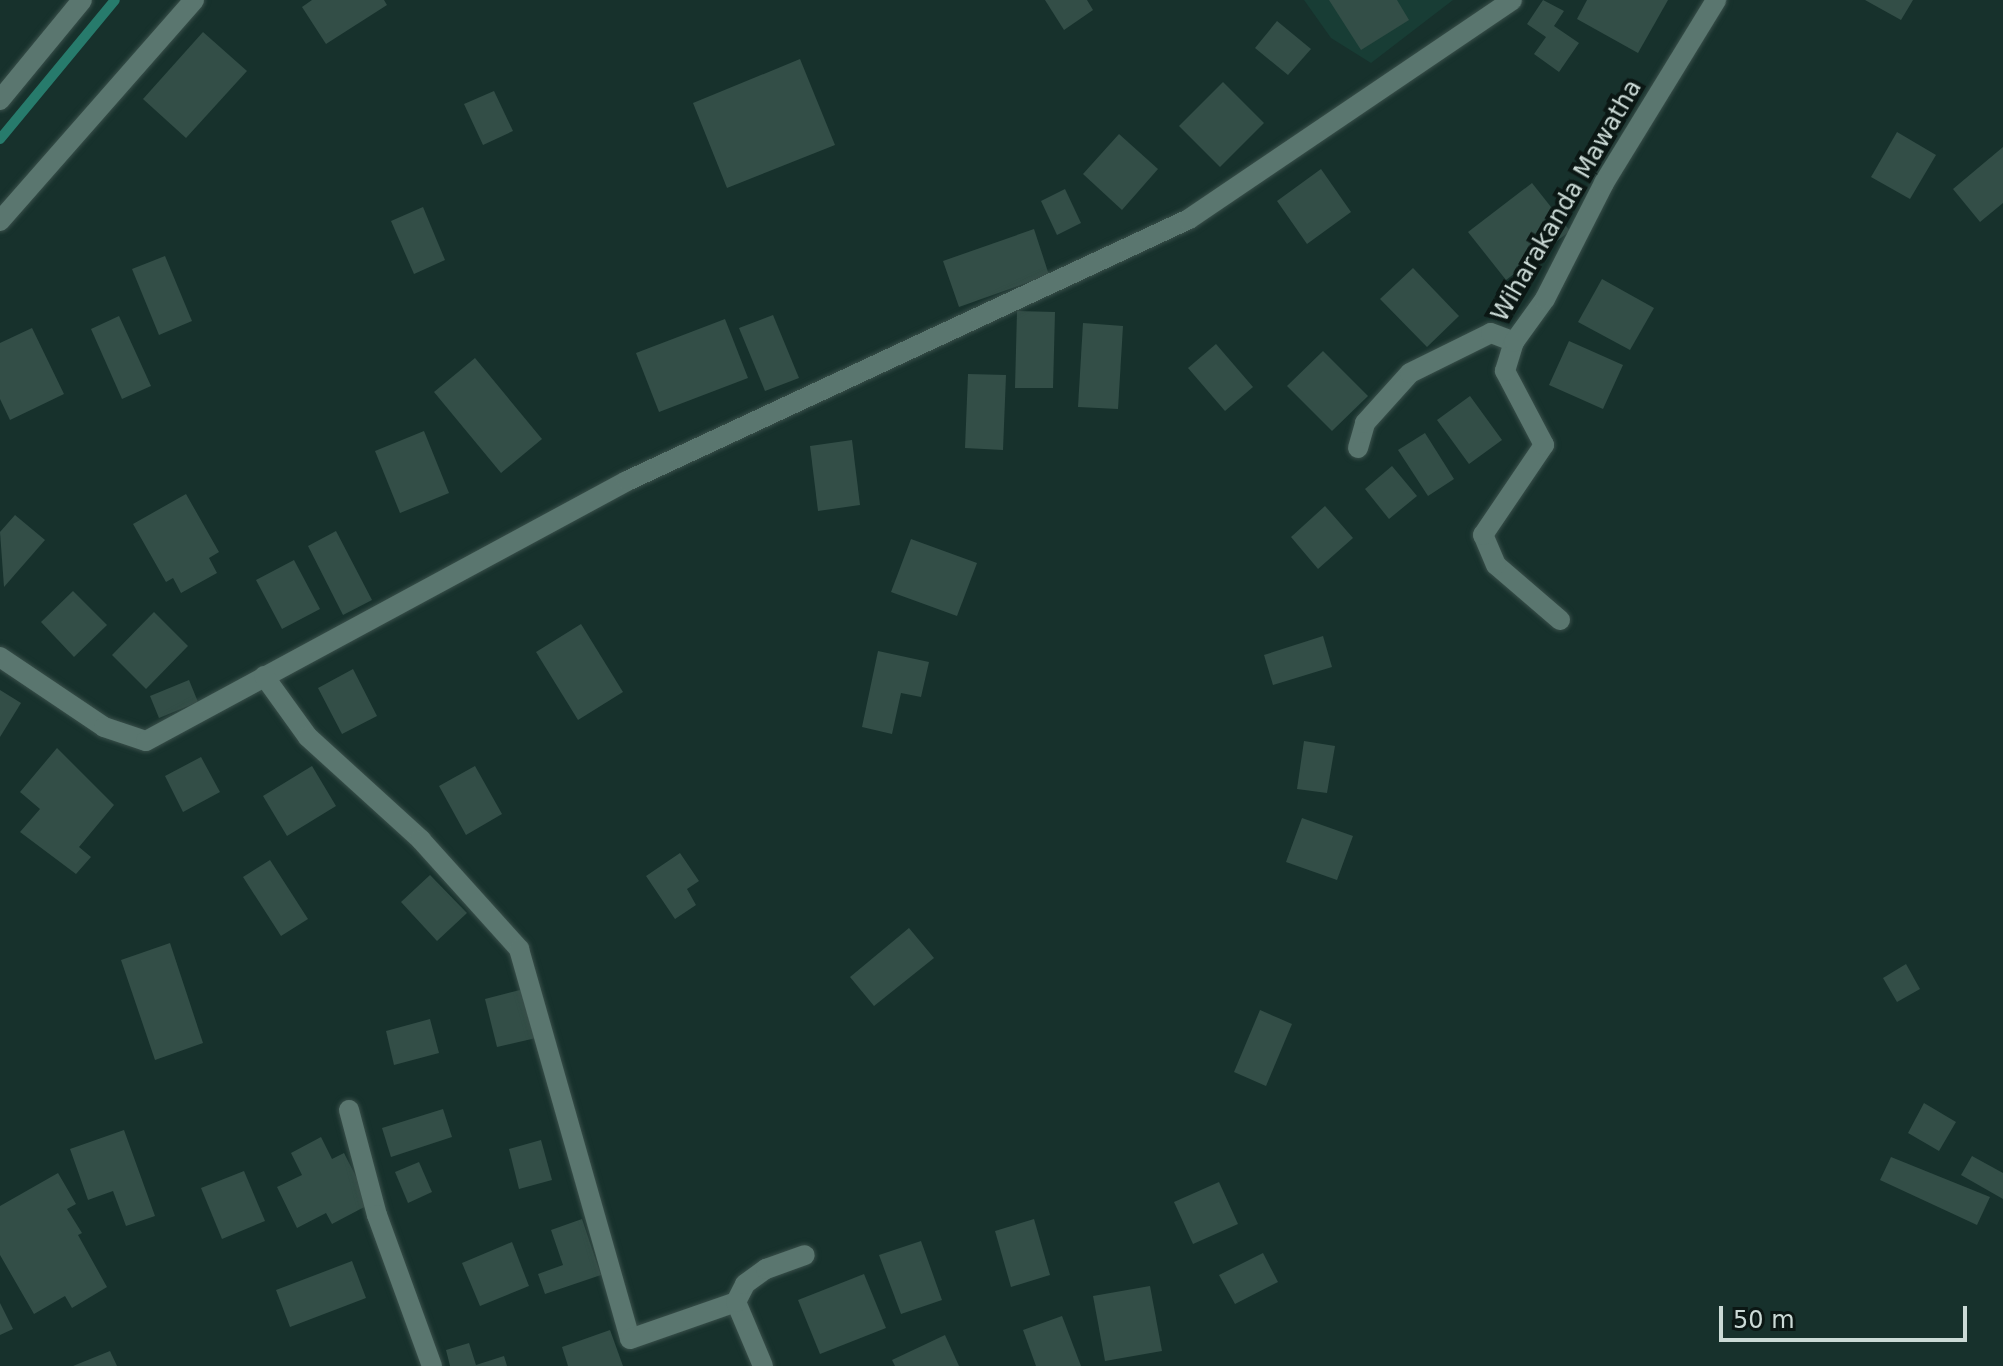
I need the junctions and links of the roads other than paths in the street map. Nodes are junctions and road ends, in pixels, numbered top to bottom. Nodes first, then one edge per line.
1 (82, 0) edge
2 (194, 0) edge
3 (1512, 0) edge
4 (1716, 0) edge
5 (1, 97) edge
6 (0, 221) edge
7 (1514, 342) junction
8 (1358, 448) dead end
9 (1560, 620) dead end
10 (0, 657) edge
11 (264, 676) junction
12 (349, 1110) dead end
13 (805, 1255) dead end
14 (736, 1302) junction
15 (432, 1366) edge
16 (763, 1366) edge

1 - 5 street
2 - 6 street
3 - 11 street
4 - 7 street, Wiharakanda Mawatha
7 - 8 street
7 - 9 street, Wiharakanda Mawatha
10 - 11 street
11 - 14 street
12 - 15 street
13 - 14 street
14 - 16 street

